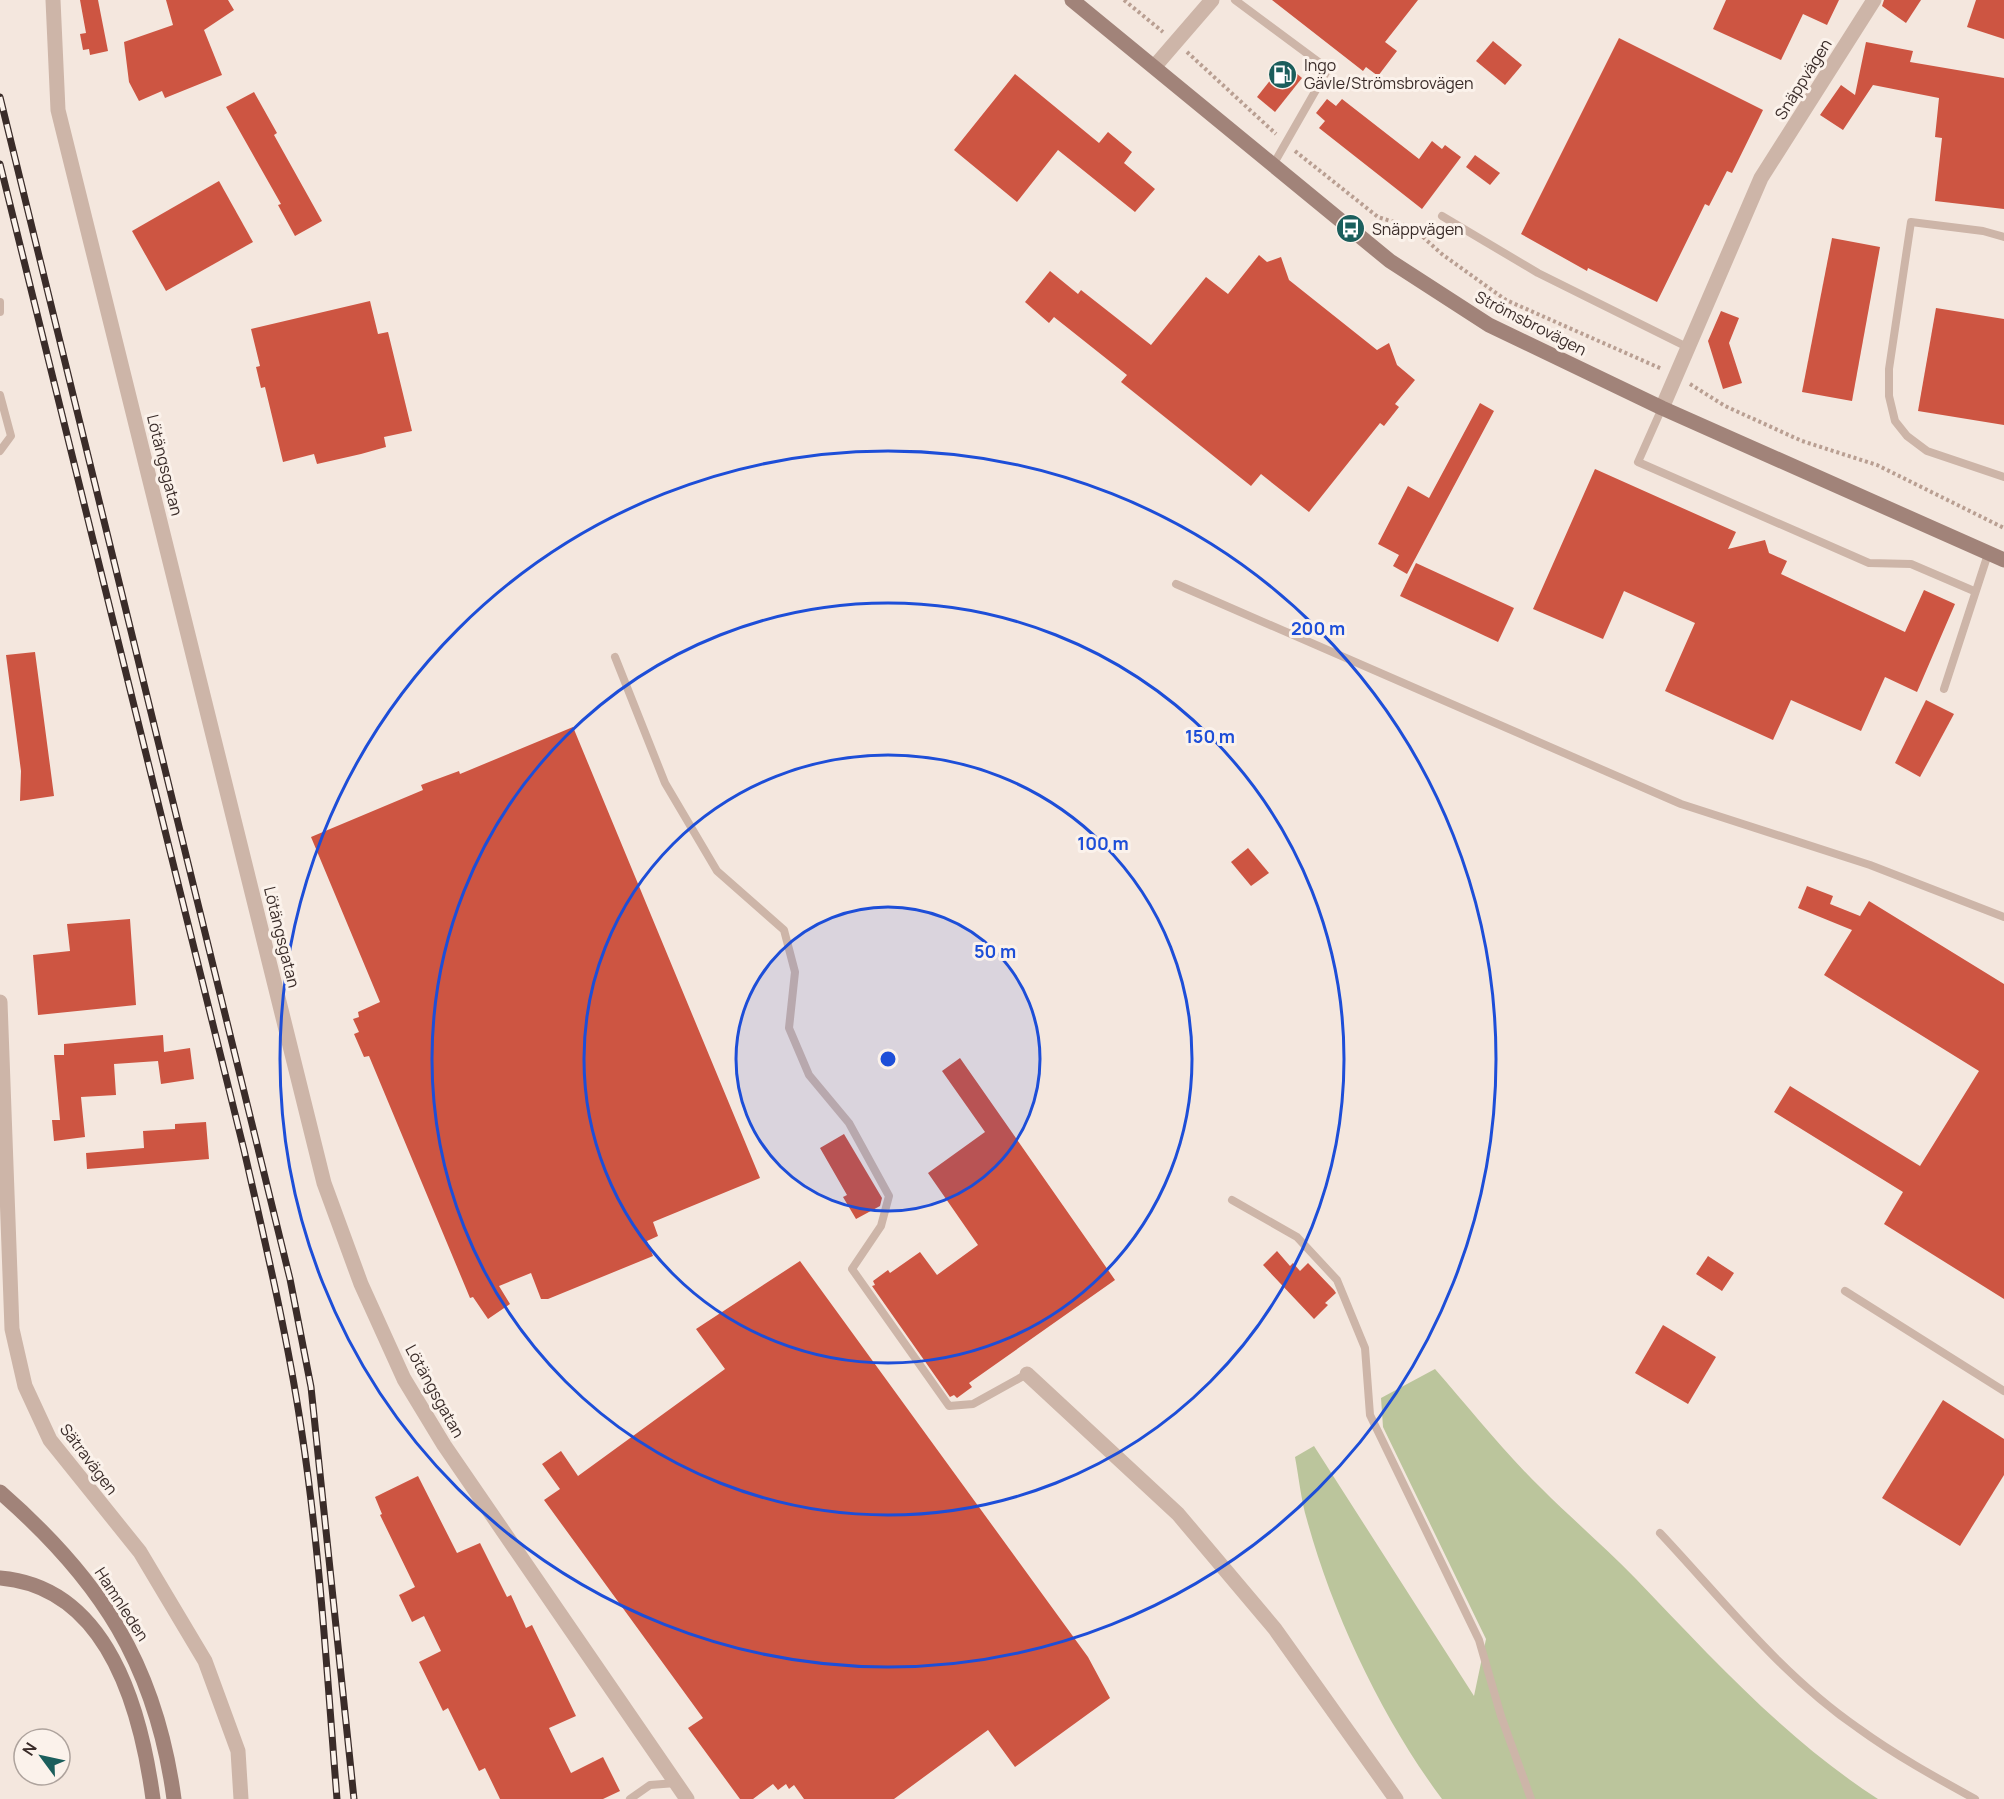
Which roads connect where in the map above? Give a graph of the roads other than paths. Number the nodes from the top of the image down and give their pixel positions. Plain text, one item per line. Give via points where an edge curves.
1 (53, 0) edge
2 (1072, 0) edge
3 (1212, 0) edge
4 (1235, 0) edge
5 (1874, 0) edge
6 (1155, 66) junction
7 (1273, 165) junction
8 (1442, 216) dead end
9 (2004, 237) edge
10 (0, 302) edge
11 (0, 312) edge
12 (1688, 347) junction
13 (0, 396) edge
14 (1662, 408) junction
15 (0, 451) edge
16 (2004, 477) edge
17 (1988, 554) junction
18 (2004, 560) edge
19 (1176, 584) dead end
20 (1974, 591) junction
21 (615, 657) dead end
22 (1944, 689) dead end
23 (2004, 917) edge
24 (0, 1002) edge
25 (1232, 1200) dead end
26 (1845, 1291) dead end
27 (1027, 1374) joint
28 (2004, 1391) edge
29 (0, 1492) edge
30 (1660, 1533) dead end
31 (0, 1578) edge
32 (676, 1783) junction
33 (153, 1799) edge
34 (174, 1799) edge
35 (241, 1799) edge
36 (630, 1799) edge
37 (687, 1799) edge
38 (1396, 1799) edge
39 (1531, 1799) edge
40 (1975, 1799) edge

1 - 32 street, Lötängsgatan via 58,110 324,1183 361,1284 404,1379 444,1445
2 - 6 main road, Strömsbrovägen
3 - 6 street
4 - 7 lane via 1328,69
5 - 12 street, Snäppvägen via 1761,178
6 - 7 main road, Strömsbrovägen
7 - 14 main road, Strömsbrovägen via 1390,261 1489,325
8 - 12 lane via 1538,273
9 - 16 lane via 1911,222 1889,369 1889,396 1895,421 1907,436 1927,451
10 - 11 lane
12 - 14 street, Snäppvägen
13 - 15 lane via 11,436
14 - 17 main road, Strömsbrovägen
14 - 20 lane via 1638,462 1869,563 1911,564
17 - 18 main road, Strömsbrovägen
17 - 20 lane
19 - 23 lane via 1681,804 1870,865
20 - 22 lane
21 - 27 lane via 665,783 717,871 784,930 795,972 789,1028 809,1076 849,1123 889,1196 881,1226 852,1269 949,1406 973,1404
24 - 35 street, Sätravägen via 12,1329 25,1386 50,1440 140,1552 205,1660 238,1751
25 - 39 lane via 1297,1237 1337,1280 1365,1348 1370,1415 1479,1640
26 - 28 lane
27 - 38 street via 1178,1514 1275,1629
29 - 34 main road, Hamnleden via 88,1580 117,1623 133,1653 159,1722
30 - 40 lane via 1748,1630 1806,1686 1856,1728
31 - 33 main road via 34,1585 57,1596 77,1611 104,1642 136,1716
32 - 36 lane via 650,1785
32 - 37 street, Lötängsgatan

